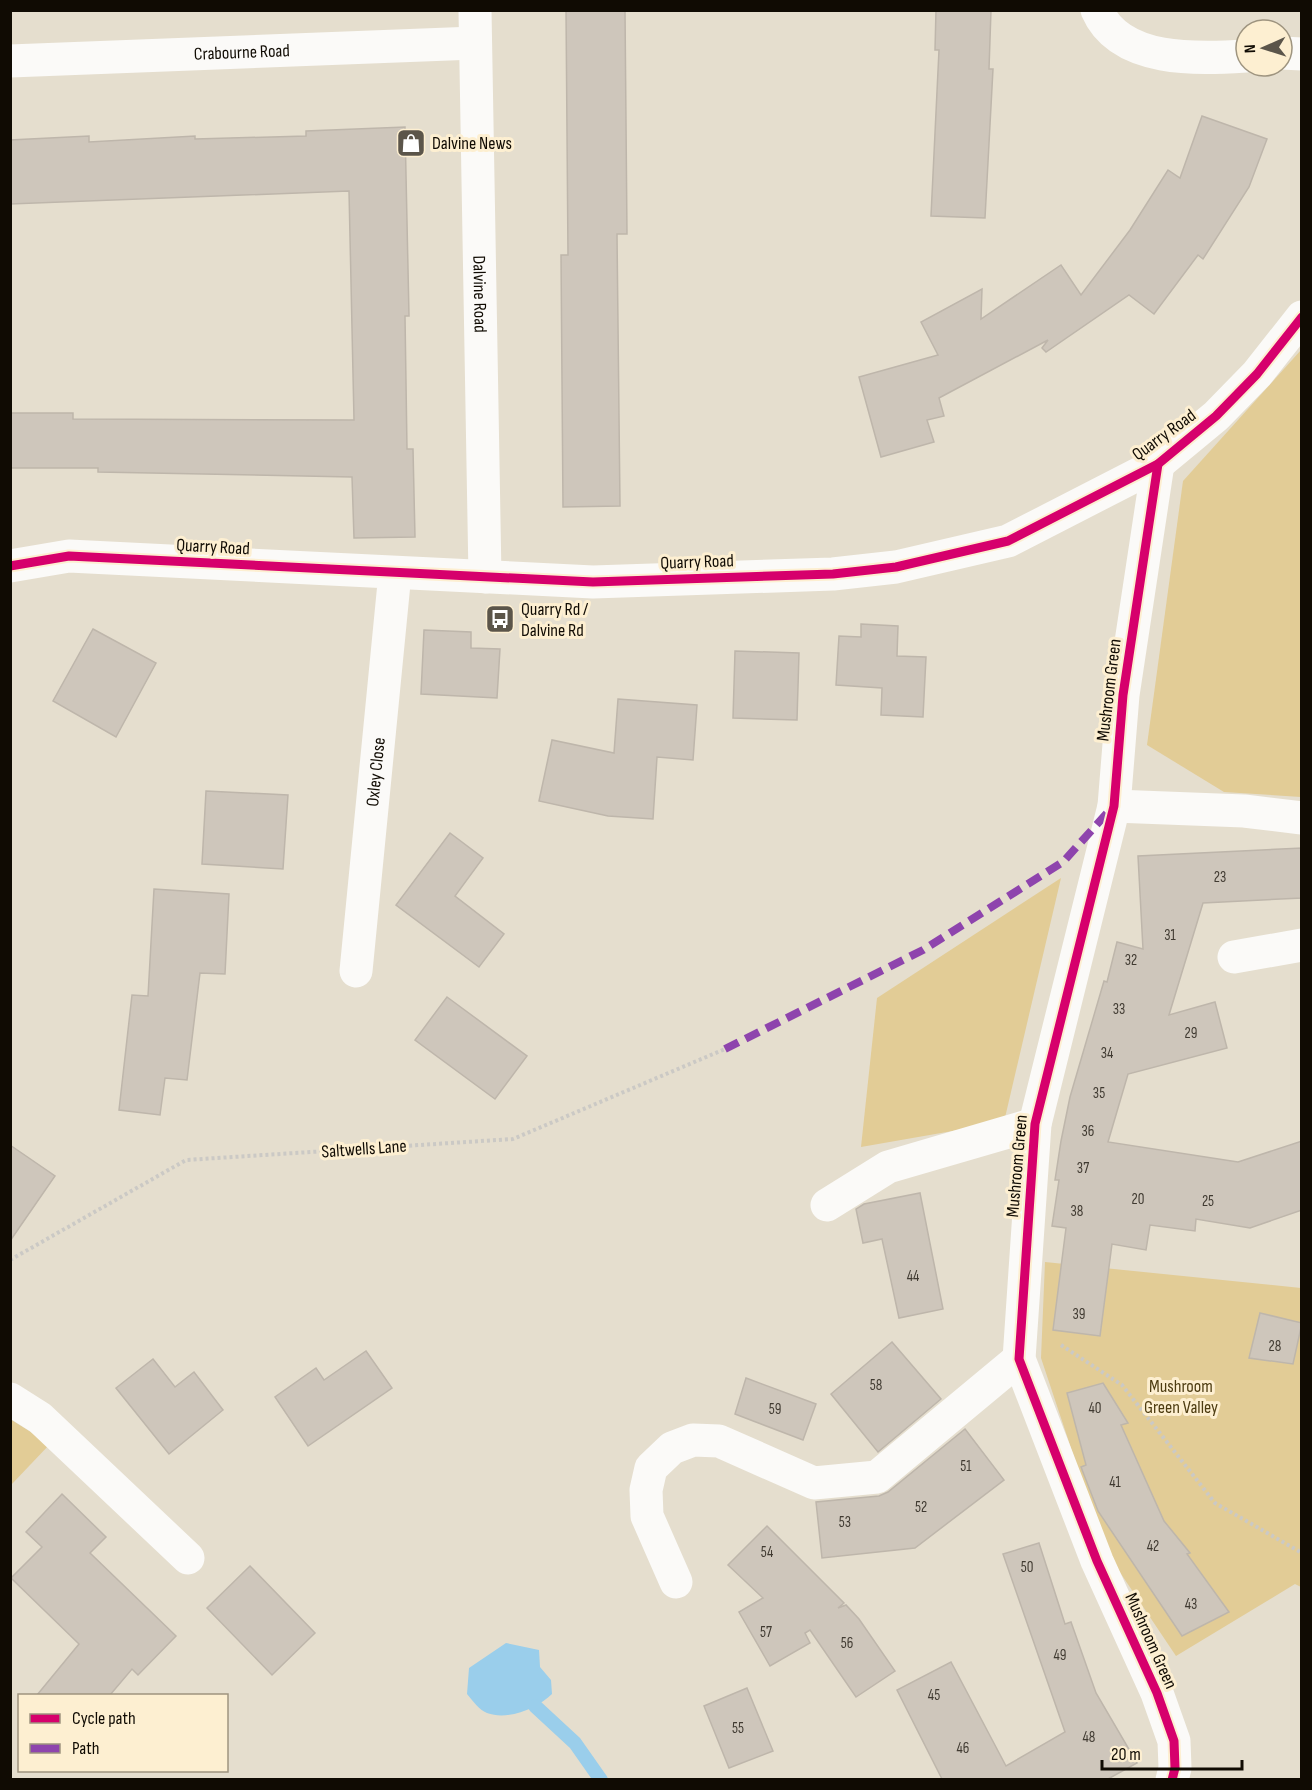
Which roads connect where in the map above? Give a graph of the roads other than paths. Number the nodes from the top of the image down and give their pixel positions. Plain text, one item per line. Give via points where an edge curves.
1 (475, 10) edge
2 (1097, 10) edge
3 (475, 43) junction
4 (1234, 56) edge
5 (10, 61) edge
6 (1302, 316) edge
7 (1158, 464) junction
8 (10, 566) edge
9 (395, 573) junction
10 (485, 577) junction
11 (1114, 806) junction
12 (1302, 818) edge
13 (1302, 945) edge
14 (1234, 957) dead end
15 (356, 971) dead end
16 (1035, 1124) junction
17 (827, 1205) dead end
18 (1019, 1359) junction
19 (10, 1399) edge
20 (188, 1558) dead end
21 (676, 1582) dead end
22 (1172, 1779) edge

1 - 3 street, Dalvine Road
2 - 4 street via 1102,24 1133,46 1173,56
3 - 5 street, Crabourne Road
3 - 10 street, Dalvine Road
6 - 7 street, Quarry Road via 1257,374 1216,416
7 - 10 street, Quarry Road via 1008,541 896,567 832,574 593,582
7 - 11 street, Mushroom Green via 1123,695
8 - 9 street, Quarry Road via 69,556
9 - 10 street, Quarry Road
9 - 15 street, Oxley Close
11 - 12 street via 1244,811
11 - 16 street, Mushroom Green
13 - 14 street
16 - 17 street via 888,1167
16 - 18 street, Mushroom Green
18 - 21 street via 877,1477 814,1483 719,1441 693,1440 672,1448 651,1468 646,1490 647,1516
18 - 22 street, Mushroom Green via 1097,1561 1157,1693 1174,1741
19 - 20 street via 40,1418

